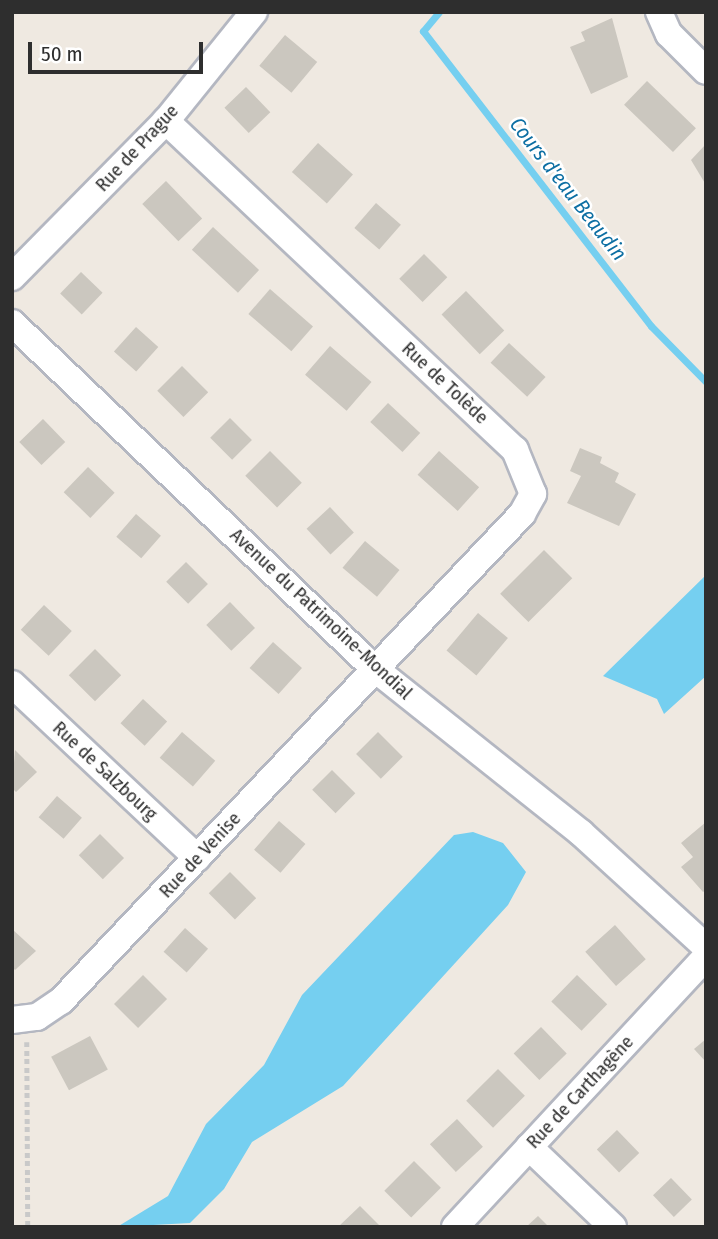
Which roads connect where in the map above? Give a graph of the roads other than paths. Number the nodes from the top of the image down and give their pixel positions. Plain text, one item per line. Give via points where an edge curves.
1 (254, 12) edge
2 (659, 12) edge
3 (706, 71) edge
4 (166, 121) junction
5 (12, 277) edge
6 (12, 323) edge
7 (375, 669) junction
8 (12, 684) edge
9 (197, 858) junction
10 (706, 947) edge
11 (706, 957) edge
12 (17, 1021) edge
13 (529, 1147) junction
14 (455, 1227) edge
15 (613, 1227) edge

1 - 4 street, Rue de Prague
2 - 3 street via 669,34
4 - 5 street, Rue de Prague
4 - 7 street, Rue de Tolède via 526,464 533,494 522,514
6 - 7 street, Avenue du Patrimoine-Mondial
7 - 9 street, Rue de Venise
7 - 10 street, Avenue du Patrimoine-Mondial via 581,833
8 - 9 street, Rue de Salzbourg
9 - 12 street, Rue de Venise via 61,1001
11 - 13 street, Rue de Carthagène
13 - 14 street, Rue de Carthagène
13 - 15 street

